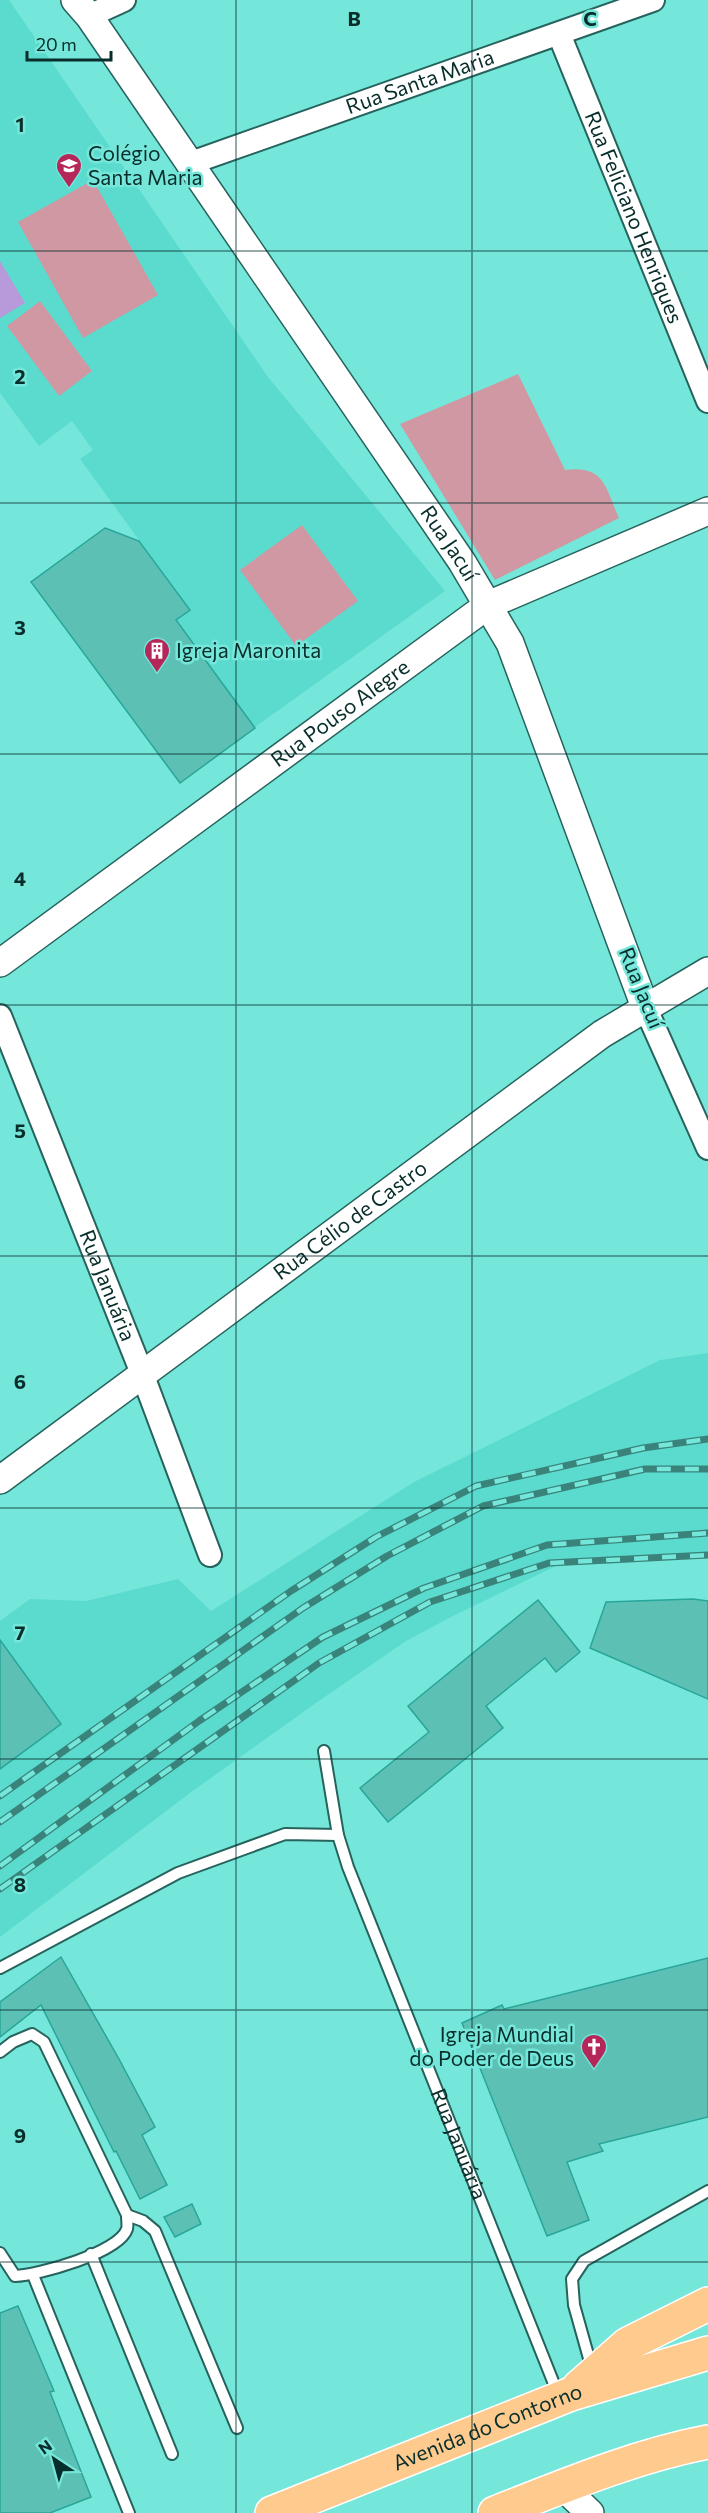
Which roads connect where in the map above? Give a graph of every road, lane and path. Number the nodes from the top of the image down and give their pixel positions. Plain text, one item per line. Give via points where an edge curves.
1 (124, 0) edge
2 (653, 0) edge
3 (82, 8) edge
4 (559, 34) junction
5 (188, 164) junction
6 (708, 401) edge
7 (708, 512) edge
8 (488, 605) junction
9 (0, 963) edge
10 (708, 971) edge
11 (645, 1007) junction
12 (0, 1016) edge
13 (708, 1148) edge
14 (142, 1376) junction
15 (0, 1480) edge
16 (210, 1556) dead end
17 (324, 1751) dead end
18 (338, 1835) junction
19 (0, 1968) edge
20 (0, 2052) edge
21 (708, 2191) edge
22 (127, 2215) junction
23 (0, 2253) edge
24 (91, 2254) junction
25 (33, 2275) junction
26 (708, 2304) edge
27 (708, 2353) edge
28 (575, 2390) junction
29 (237, 2428) dead end
30 (708, 2442) edge
31 (172, 2454) dead end
32 (562, 2486) junction
33 (129, 2513) edge
34 (272, 2513) edge
35 (495, 2513) edge
36 (590, 2513) edge

1 - 3 street
2 - 4 street, Rua Santa Maria
3 - 5 street, Rua Jacuí
4 - 5 street, Rua Santa Maria
4 - 6 street, Rua Feliciano Henriques
5 - 8 street, Rua Jacuí
7 - 8 street, Rua Pouso Alegre
8 - 9 street, Rua Pouso Alegre
8 - 11 street, Rua Jacuí via 510,643
10 - 11 street, Rua Célio de Castro
11 - 13 street, Rua Jacuí
11 - 14 street, Rua Célio de Castro via 593,1040
12 - 14 street, Rua Januária
14 - 15 street, Rua Célio de Castro
14 - 16 street, Rua Januária
17 - 18 lane, Rua Januária
18 - 19 lane via 285,1834 178,1873
18 - 28 lane, Rua Januária via 367,1916
20 - 22 lane via 32,2034 44,2042
21 - 28 lane via 584,2261 572,2278
22 - 24 lane via 127,2230 116,2243
22 - 29 lane via 156,2231
23 - 25 lane via 15,2276
24 - 25 lane
24 - 31 lane
25 - 33 lane
26 - 28 main road via 628,2344
27 - 28 main road, Avenida do Contorno
28 - 34 main road, Avenida do Contorno
30 - 32 main road via 677,2448
32 - 35 main road
32 - 36 street

